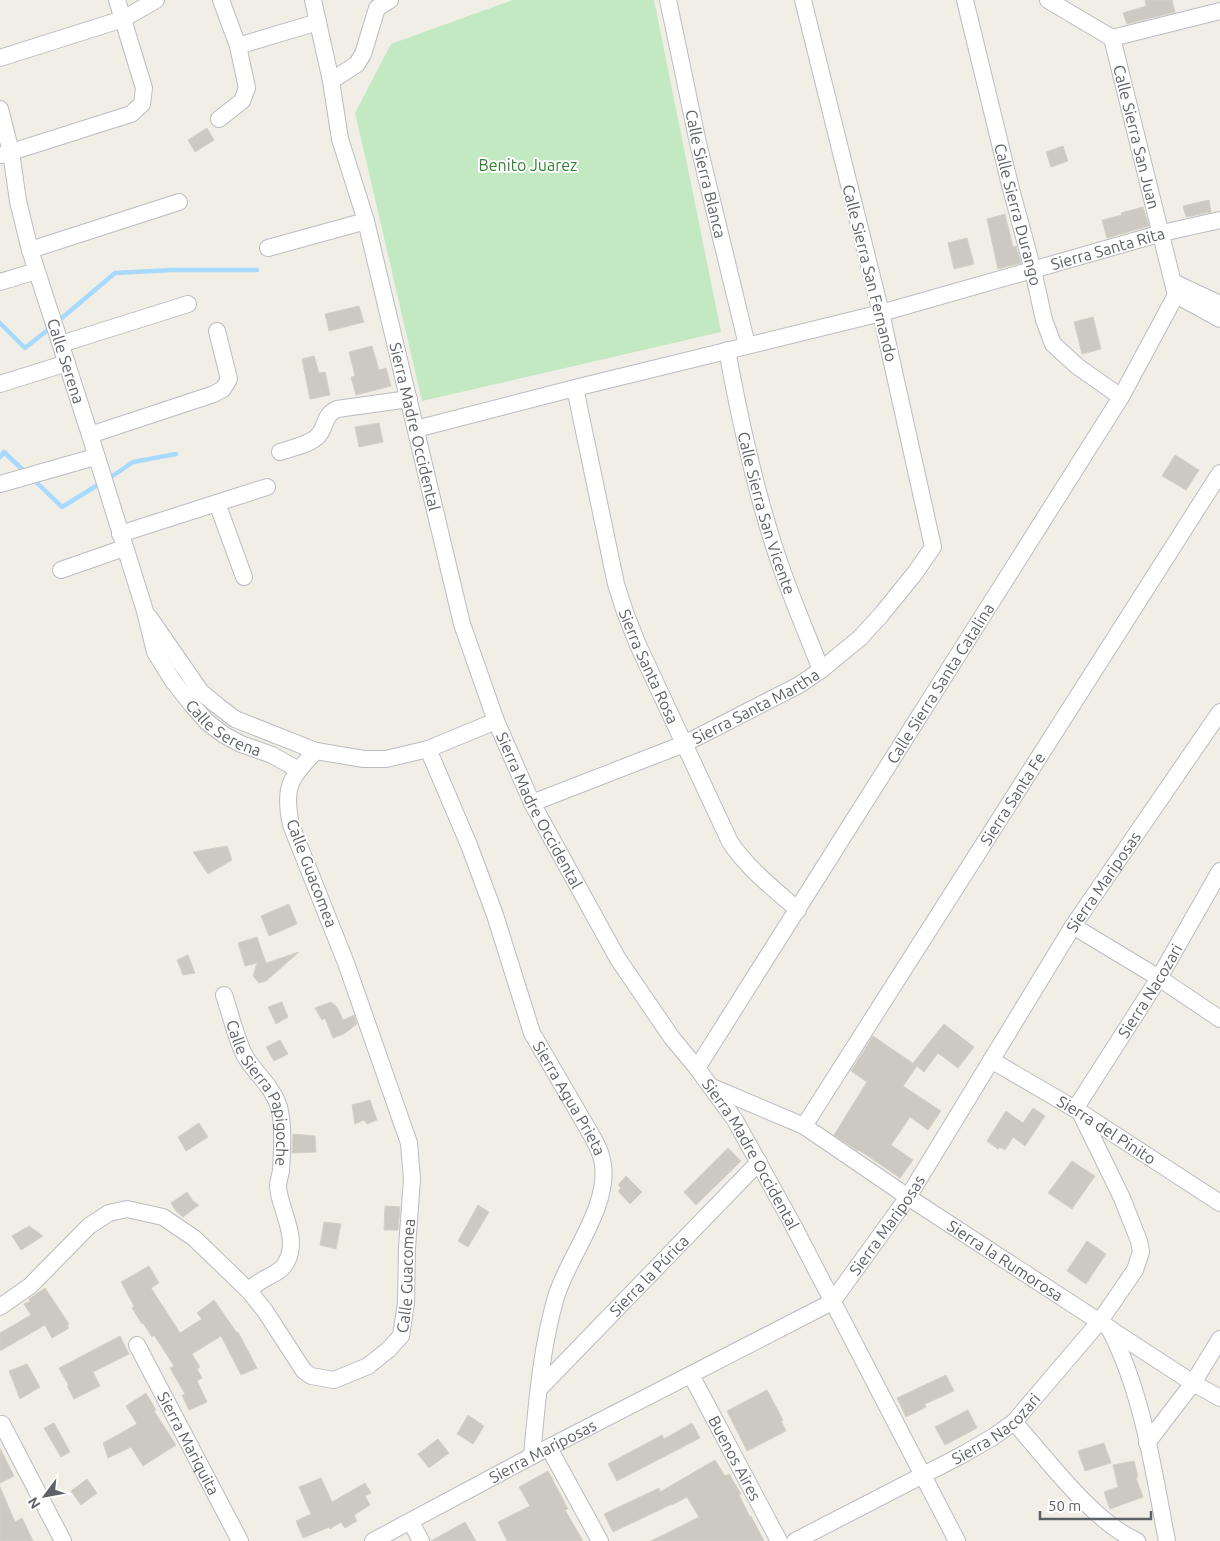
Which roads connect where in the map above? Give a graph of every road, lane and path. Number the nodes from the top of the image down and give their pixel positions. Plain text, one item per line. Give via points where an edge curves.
1 (117, 0) edge
2 (156, 0) edge
3 (221, 0) edge
4 (313, 0) edge
5 (390, 0) edge
6 (668, 0) edge
7 (803, 0) edge
8 (965, 0) edge
9 (1048, 0) edge
10 (1220, 11) edge
11 (123, 19) junction
12 (318, 22) junction
13 (1112, 38) junction
14 (238, 46) junction
15 (0, 58) edge
16 (331, 81) junction
17 (0, 109) edge
18 (220, 119) dead end
19 (6, 154) edge
20 (179, 202) dead end
21 (1220, 220) edge
22 (366, 221) junction
23 (1162, 233) junction
24 (268, 248) dead end
25 (30, 250) junction
26 (1033, 270) junction
27 (36, 271) junction
28 (0, 282) edge
29 (1175, 289) junction
30 (188, 304) dead end
31 (1220, 304) edge
32 (881, 313) junction
33 (1220, 319) edge
34 (217, 331) dead end
35 (61, 344) junction
36 (747, 345) junction
37 (727, 350) junction
38 (67, 363) junction
39 (0, 384) edge
40 (575, 388) junction
41 (1121, 397) junction
42 (409, 399) junction
43 (416, 430) junction
44 (90, 435) junction
45 (280, 452) dead end
46 (96, 457) junction
47 (1220, 473) edge
48 (0, 484) edge
49 (267, 487) dead end
50 (217, 503) junction
51 (122, 541) junction
52 (933, 547) joint
53 (61, 570) dead end
54 (244, 577) dead end
55 (144, 611) junction
56 (821, 670) junction
57 (1220, 712) edge
58 (496, 721) junction
59 (684, 744) junction
60 (428, 749) junction
61 (316, 751) junction
62 (298, 770) junction
63 (532, 803) junction
64 (1220, 871) edge
65 (798, 910) junction
66 (1073, 926) junction
67 (1158, 978) junction
68 (224, 995) dead end
69 (1220, 1019) edge
70 (991, 1060) junction
71 (697, 1068) junction
72 (710, 1086) junction
73 (1078, 1110) junction
74 (804, 1126) junction
75 (759, 1162) junction
76 (908, 1197) junction
77 (1220, 1203) edge
78 (249, 1291) junction
79 (832, 1302) junction
80 (0, 1307) edge
81 (1104, 1325) junction
82 (1220, 1339) edge
83 (137, 1345) dead end
84 (691, 1374) junction
85 (1193, 1384) junction
86 (539, 1389) junction
87 (1220, 1398) edge
88 (1014, 1422) junction
89 (2, 1424) dead end
90 (1147, 1443) junction
91 (549, 1448) junction
92 (532, 1456) junction
93 (923, 1475) junction
94 (411, 1522) junction
95 (63, 1541) edge
96 (240, 1541) edge
97 (373, 1541) edge
98 (421, 1541) edge
99 (600, 1541) edge
100 (779, 1541) edge
101 (795, 1541) edge
102 (957, 1541) edge
103 (1137, 1541) edge
104 (1167, 1541) edge

1 - 11 street
2 - 11 street
3 - 14 street
4 - 12 street, Sierra Madre Occidental
5 - 16 street via 377,8 357,64
6 - 36 street, Calle Sierra Blanca
7 - 32 street, Calle Sierra San Fernando
8 - 26 street, Calle Sierra Durango
9 - 13 street
10 - 13 street
11 - 15 street
11 - 19 street via 144,88 142,104 131,114
12 - 14 street
12 - 16 street, Sierra Madre Occidental
13 - 23 street, Calle Sierra San Juan
14 - 18 street via 247,88 242,101
16 - 22 street, Sierra Madre Occidental via 340,139
17 - 19 street, Calle Serena
19 - 25 street, Calle Serena
20 - 25 street
21 - 23 street, Sierra Santa Rita
22 - 24 street
22 - 42 street, Sierra Madre Occidental
23 - 26 street, Sierra Santa Rita
23 - 29 street, Calle Sierra San Juan
25 - 27 street, Calle Serena
26 - 32 street, Sierra Santa Rita
26 - 41 street, Calle Sierra Durango via 1053,344 1077,366
27 - 28 street
27 - 35 street, Calle Serena
29 - 31 street
29 - 33 street
29 - 41 street, Calle Sierra Santa Catalina
30 - 35 street
32 - 36 street, Sierra Santa Rita
32 - 52 street, Calle Sierra San Fernando
34 - 44 street via 229,379 223,389
35 - 38 street, Calle Serena
36 - 37 street, Sierra Santa Rita
37 - 40 street, Sierra Santa Rita
37 - 56 street, Calle Sierra San Vicente via 764,516
38 - 39 street
38 - 44 street, Calle Serena
40 - 43 street, Sierra Santa Rita
40 - 59 street, Sierra Santa Rosa via 616,584 635,636
41 - 65 street, Calle Sierra Santa Catalina
42 - 43 street, Sierra Madre Occidental
42 - 45 street via 336,409 328,415 320,433 312,441
43 - 58 street, Sierra Madre Occidental via 462,624
44 - 46 street, Calle Serena
46 - 48 street
46 - 51 street, Calle Serena
47 - 74 street, Sierra Santa Fe
49 - 50 street
50 - 51 street
50 - 54 street
51 - 53 street
51 - 55 street, Calle Serena
52 - 56 street, Sierra Santa Martha via 881,615 860,638
55 - 61 street, Calle Serena via 197,686 218,706 235,719
55 - 62 street, Calle Serena via 155,652 173,681 208,722 241,744 272,755
56 - 59 street, Sierra Santa Martha via 800,685
57 - 66 street, Sierra Mariposas
58 - 60 street, Calle Serena
58 - 63 street, Sierra Madre Occidental
59 - 63 street, Sierra Santa Martha
59 - 65 street, Sierra Santa Rosa via 739,856
60 - 61 street, Calle Serena via 386,759
60 - 86 street, Sierra Agua Prieta via 495,915 532,1033 592,1136 603,1166 594,1214 556,1295
61 - 62 street, Calle Guacomea
62 - 78 street, Calle Guacomea via 288,791 291,825 346,963 409,1142 412,1179 406,1303 401,1336 368,1366 334,1380 311,1376 304,1371
63 - 71 street, Sierra Madre Occidental via 618,959 651,1009
64 - 67 street, Sierra Nacozari
65 - 71 street, Calle Sierra Santa Catalina
66 - 67 street
66 - 70 street, Sierra Mariposas
67 - 69 street
67 - 73 street, Sierra Nacozari
68 - 78 street, Calle Sierra Papigoche via 244,1055 270,1089 279,1107 278,1186 290,1235 288,1259 283,1267 260,1280
70 - 73 street, Sierra del Pinito
70 - 76 street, Sierra Mariposas
71 - 72 street, Sierra Madre Occidental
72 - 74 street, Sierra la Rumorosa
72 - 75 street, Sierra Madre Occidental via 735,1120
73 - 77 street, Sierra del Pinito
73 - 81 street, Sierra Nacozari via 1131,1219 1141,1252 1135,1270
74 - 76 street, Sierra la Rumorosa
75 - 79 street, Sierra Madre Occidental
75 - 86 street, Sierra la Púrica
76 - 79 street, Sierra Mariposas
76 - 81 street, Sierra la Rumorosa
78 - 80 street, Calle Guacomea via 194,1238 163,1217 127,1209 109,1213 89,1226 30,1286
79 - 84 street, Sierra Mariposas
79 - 93 street, Sierra Madre Occidental
81 - 85 street, Sierra la Rumorosa
81 - 88 street, Sierra Nacozari
81 - 90 street via 1117,1344 1129,1376
82 - 85 street
83 - 96 street, Sierra Mariquita
84 - 91 street, Sierra Mariposas
84 - 100 street, Buenos Aires
85 - 87 street, Sierra la Rumorosa
85 - 90 street
86 - 92 street, Sierra Agua Prieta
88 - 93 street, Sierra Nacozari via 994,1437
88 - 103 street via 1091,1507 1123,1535
89 - 95 street
90 - 104 street
91 - 92 street, Sierra Mariposas
91 - 99 street
92 - 94 street, Sierra Mariposas
93 - 101 street, Sierra Nacozari
93 - 102 street, Sierra Madre Occidental
94 - 97 street, Sierra Mariposas
94 - 98 street

